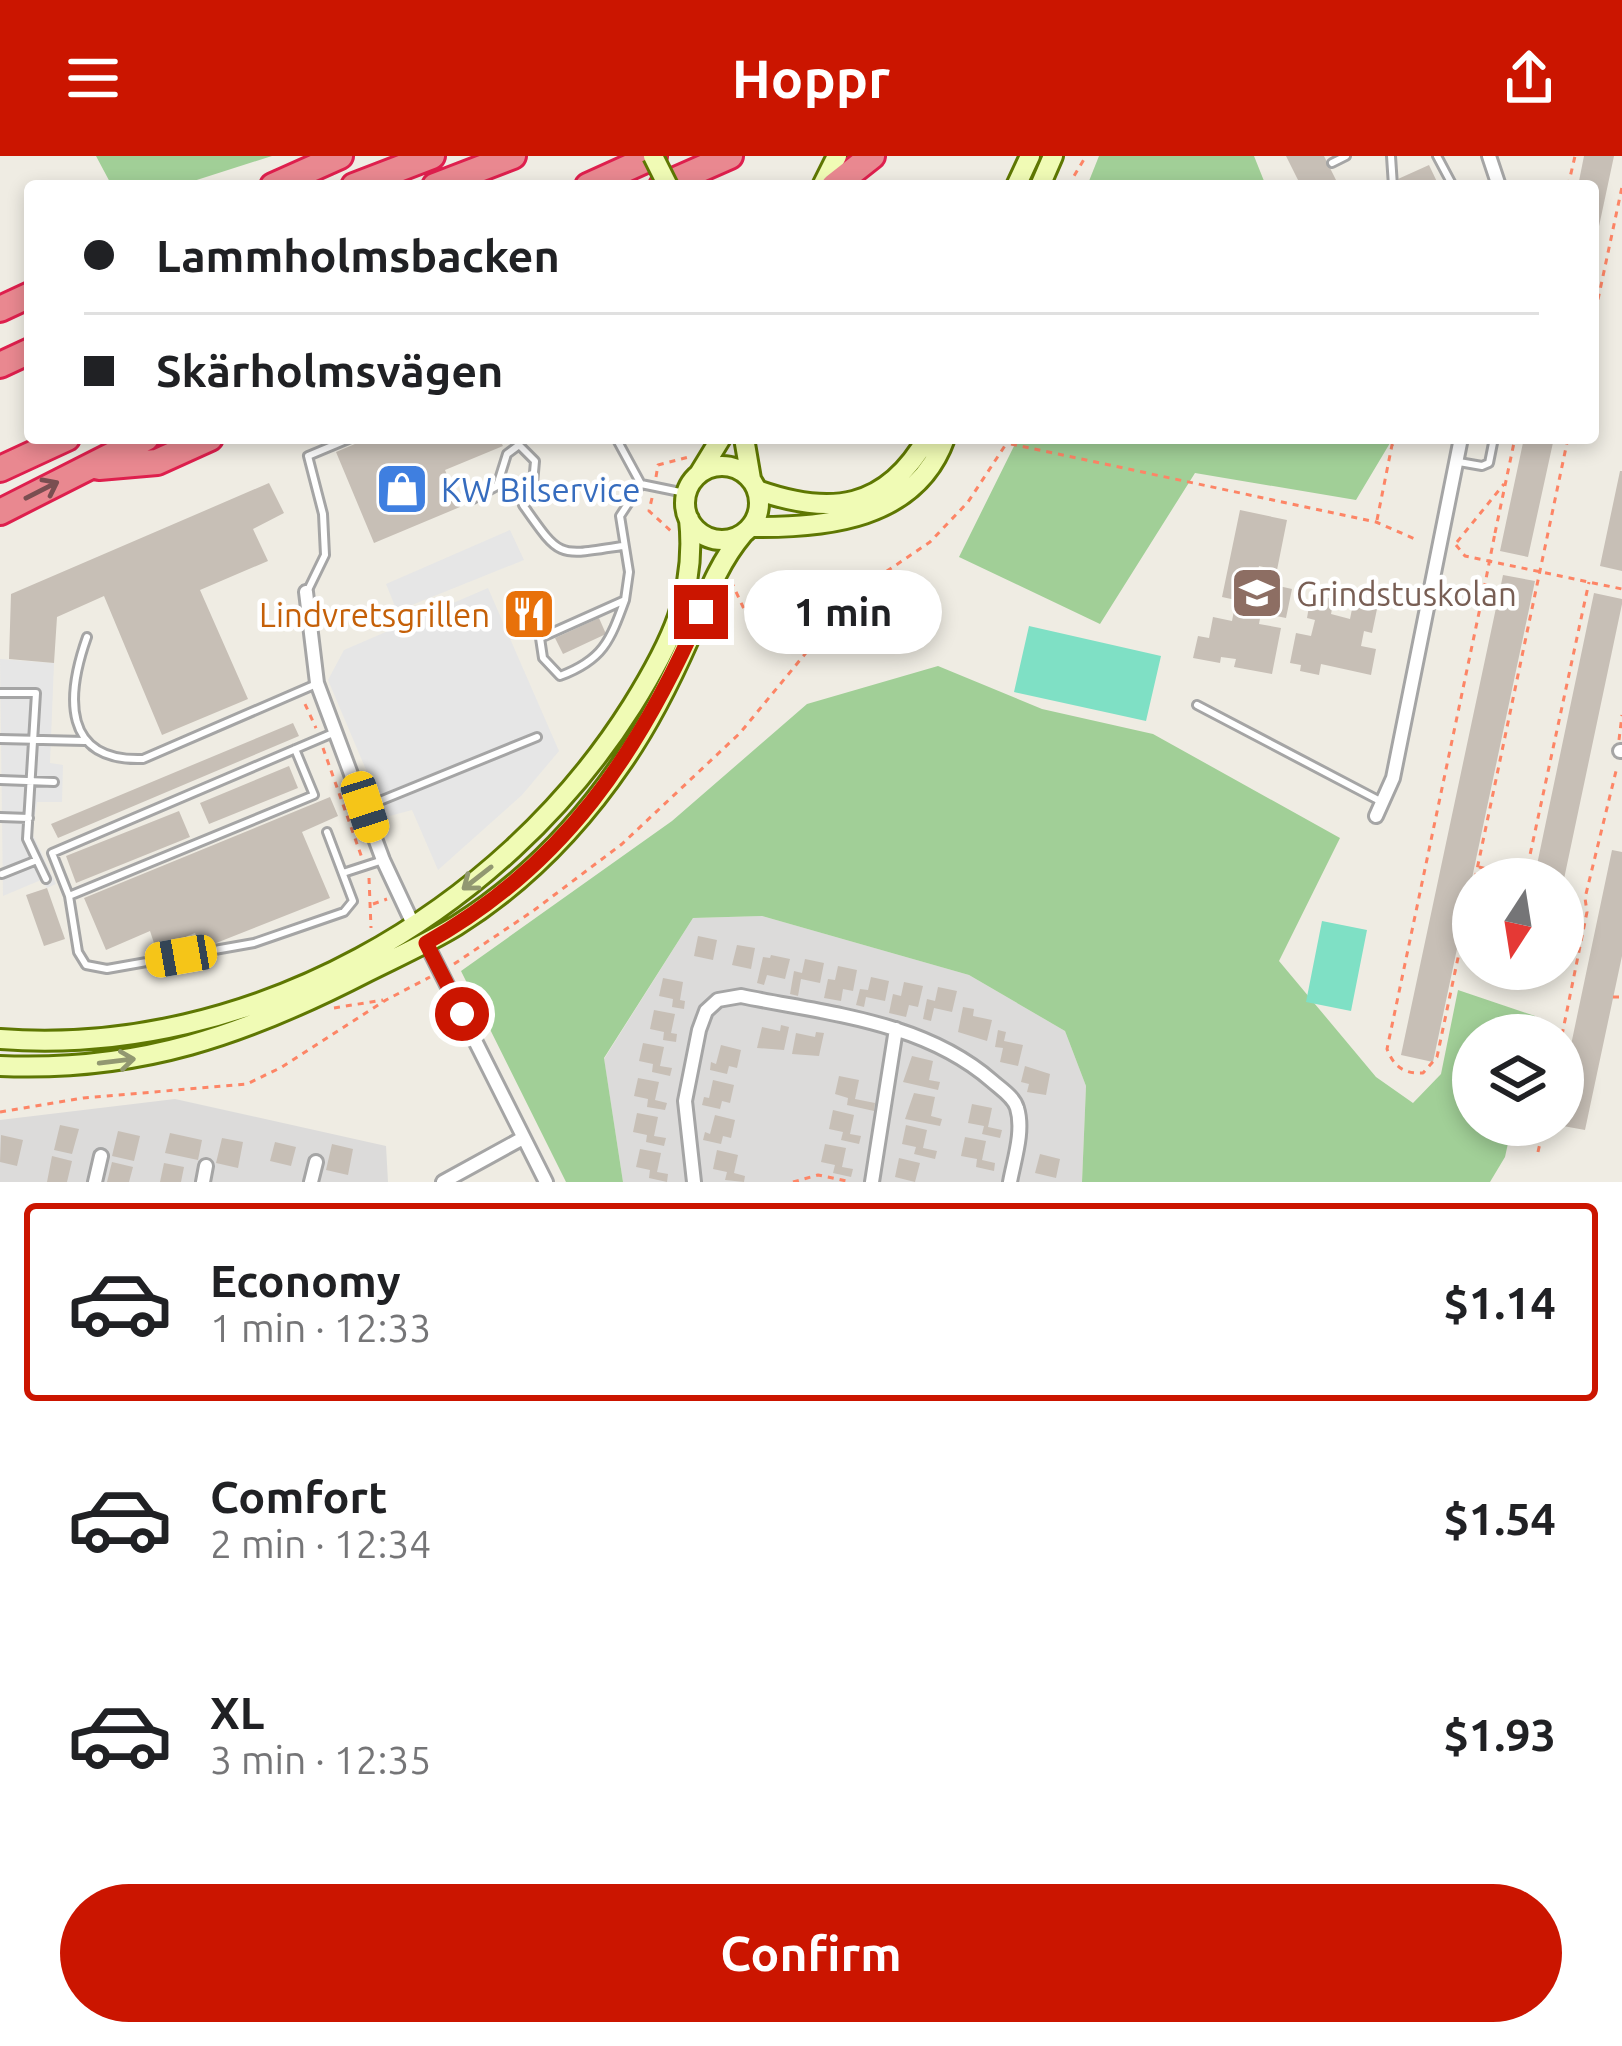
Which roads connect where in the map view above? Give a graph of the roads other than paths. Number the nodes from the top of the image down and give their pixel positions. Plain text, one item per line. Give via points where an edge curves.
1 (340, 156) edge
2 (432, 156) edge
3 (514, 156) edge
4 (654, 156) edge
5 (730, 156) edge
6 (872, 156) edge
7 (1346, 156) edge
8 (1332, 164) dead end
9 (286, 180) edge
10 (370, 180) edge
11 (451, 180) edge
12 (601, 180) edge
13 (678, 180) edge
14 (842, 180) edge
15 (55, 444) edge
16 (134, 444) edge
17 (197, 444) edge
18 (336, 444) edge
19 (618, 444) edge
20 (717, 444) edge
21 (745, 444) edge
22 (922, 444) edge
23 (941, 444) edge
24 (1459, 444) edge
25 (1493, 444) edge
26 (1455, 462) junction
27 (0, 469) edge
28 (84, 469) junction
29 (699, 474) junction
30 (641, 484) junction
31 (754, 484) junction
32 (685, 493) junction
33 (471, 500) dead end
34 (0, 512) edge
35 (689, 519) junction
36 (747, 531) junction
37 (622, 546) junction
38 (306, 592) joint
39 (625, 600) junction
40 (87, 638) dead end
41 (317, 683) junction
42 (0, 693) edge
43 (1197, 705) dead end
44 (336, 732) junction
45 (537, 736) dead end
46 (0, 739) edge
47 (34, 740) junction
48 (85, 741) junction
49 (295, 749) junction
50 (0, 781) edge
51 (31, 781) junction
52 (54, 782) dead end
53 (365, 807) junction
54 (1380, 810) joint
55 (0, 817) edge
56 (29, 818) junction
57 (327, 832) dead end
58 (37, 860) junction
59 (382, 860) junction
60 (344, 873) junction
61 (2, 874) edge
62 (46, 879) dead end
63 (69, 896) junction
64 (413, 925) junction
65 (426, 943) junction
66 (896, 1029) junction
67 (0, 1039) edge
68 (0, 1066) edge
69 (523, 1138) junction
70 (101, 1156) dead end
71 (316, 1162) dead end
72 (206, 1166) dead end
73 (95, 1182) edge
74 (203, 1182) edge
75 (311, 1182) edge
76 (443, 1182) edge
77 (546, 1182) edge
78 (694, 1182) edge
79 (872, 1182) edge
80 (1010, 1182) edge

1 - 9 highway
2 - 10 highway
3 - 11 highway
4 - 12 highway
5 - 13 highway
6 - 14 highway
7 - 8 lane
15 - 27 highway
16 - 28 highway
17 - 28 highway via 157,462
18 - 38 lane via 308,455 325,555
19 - 30 lane
20 - 29 main road
21 - 31 main road
22 - 31 main road via 893,482 840,505 806,505
23 - 36 main road via 894,502 825,526
24 - 26 street
25 - 26 lane via 1489,463
26 - 54 street
34 -> 28 highway
29 - 31 main road via 727,466
29 - 32 main road
30 - 32 lane
30 - 37 lane via 620,516
31 - 36 main road via 760,503
32 - 35 main road
33 - 37 lane via 496,486 507,454 519,445 535,461 523,505 551,545 568,554
35 - 36 main road via 712,539
35 -> 64 main road via 687,589 618,728 538,826
36 - 65 main road via 715,574 654,713 598,796 522,876
37 - 39 lane
38 - 41 street
39 - 39 lane via 609,642 586,666 560,676 543,658 540,638
40 - 48 lane via 73,713
41 - 44 street
41 - 48 lane via 143,759 118,760
42 - 47 lane via 36,694
43 - 54 lane
44 - 49 lane
44 - 53 street
45 - 53 lane
46 - 47 lane
47 - 48 lane
47 - 51 lane
49 - 63 lane via 52,853
49 - 63 lane via 314,795
50 - 51 lane
51 - 52 lane
51 - 56 lane
53 - 59 street
55 - 56 lane
56 - 58 lane
57 - 60 lane
58 - 61 lane
58 - 62 lane
59 - 60 lane
59 - 64 street
60 - 63 lane via 353,901 318,923 107,969 86,964 78,952
64 - 65 main road
64 - 67 main road via 317,980 229,1010 119,1034
68 -> 65 main road via 146,1057 248,1029
65 - 69 street
66 - 78 street via 741,996 718,1000 699,1030 685,1101
66 - 79 street
66 - 80 street via 967,1059 1011,1097 1018,1137
69 - 76 street
69 - 77 street
70 - 73 street
71 - 75 street
72 - 74 street

